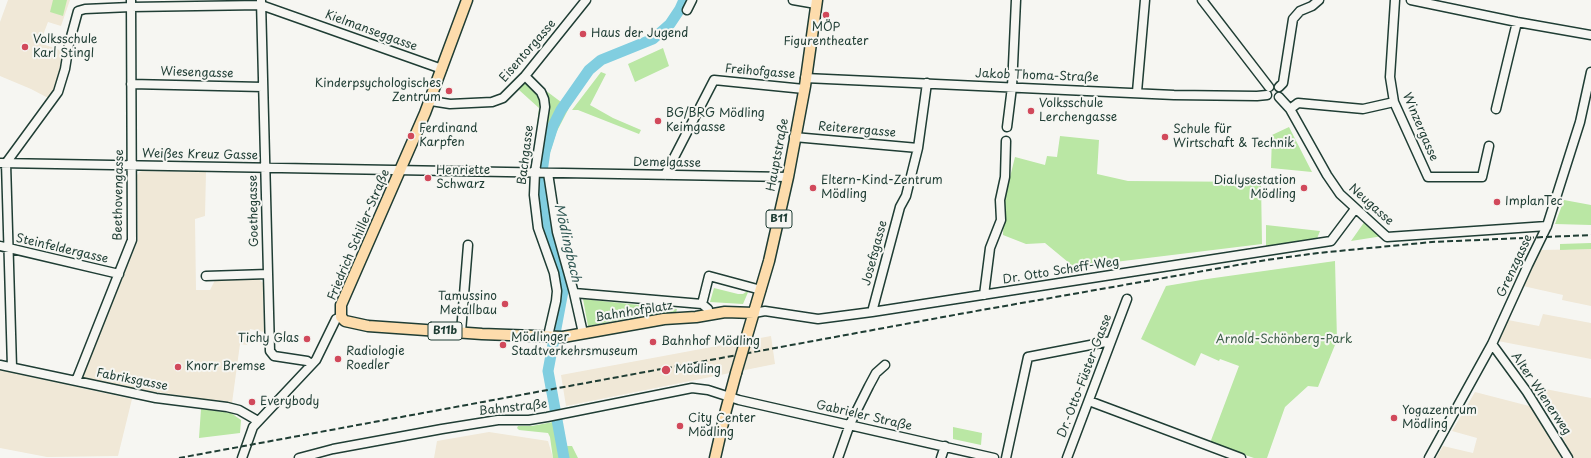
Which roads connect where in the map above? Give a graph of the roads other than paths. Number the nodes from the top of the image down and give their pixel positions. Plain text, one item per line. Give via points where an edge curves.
1 (467, 0) edge
2 (586, 0) edge
3 (692, 0) edge
4 (793, 0) edge
5 (1016, 0) edge
6 (1146, 0) edge
7 (1202, 0) edge
8 (1318, 0) edge
9 (1395, 0) edge
10 (1411, 0) edge
11 (1423, 1) edge
12 (261, 2) edge
13 (816, 2) edge
14 (131, 3) edge
15 (687, 10) dead end
16 (1517, 22) junction
17 (1591, 35) edge
18 (442, 69) junction
19 (1591, 72) edge
20 (525, 76) junction
21 (806, 78) junction
22 (927, 83) junction
23 (131, 84) junction
24 (263, 87) junction
25 (1279, 87) junction
26 (1012, 88) junction
27 (804, 89) junction
28 (1268, 91) junction
29 (1136, 92) junction
30 (1279, 97) junction
31 (430, 101) junction
32 (1394, 102) junction
33 (1290, 109) junction
34 (1496, 110) dead end
35 (1007, 127) dead end
36 (794, 137) junction
37 (1006, 141) dead end
38 (1489, 146) dead end
39 (918, 148) junction
40 (3, 163) edge
41 (132, 165) junction
42 (265, 168) junction
43 (400, 171) junction
44 (543, 173) junction
45 (665, 175) junction
46 (788, 176) junction
47 (1355, 209) junction
48 (1548, 226) junction
49 (468, 245) dead end
50 (0, 246) edge
51 (9, 249) junction
52 (119, 274) junction
53 (268, 274) junction
54 (206, 276) dead end
55 (762, 290) junction
56 (574, 293) junction
57 (984, 295) junction
58 (1126, 300) dead end
59 (702, 304) junction
60 (872, 312) junction
61 (754, 313) junction
62 (708, 314) junction
63 (341, 317) junction
64 (461, 332) junction
65 (583, 333) junction
66 (556, 337) junction
67 (1112, 341) junction
68 (1492, 344) junction
69 (311, 364) junction
70 (0, 365) edge
71 (885, 365) dead end
72 (12, 367) junction
73 (76, 381) junction
74 (730, 397) junction
75 (1089, 401) junction
76 (258, 421) junction
77 (850, 424) junction
78 (945, 446) junction
79 (333, 449) junction
80 (242, 458) edge
81 (299, 458) edge
82 (333, 458) edge
83 (715, 458) edge
84 (838, 458) edge
85 (941, 458) edge
86 (994, 458) edge
87 (1006, 458) edge
88 (1067, 458) edge
89 (1241, 458) edge
90 (1429, 458) edge
91 (1568, 458) edge

1 - 18 main road, Friedrich Schiller-Straße
2 - 20 street, Eisentorgasse
3 - 15 street
4 - 13 street
5 - 26 street
6 - 29 street
7 - 28 street
8 - 25 street via 1300,11 1293,19 1283,83
9 - 32 street, Winzergasse via 1390,77
10 - 11 street
11 - 16 street
12 - 14 street, Kielmanseggasse
12 - 18 street, Kielmanseggasse
12 - 24 street, Goethegasse
13 - 21 main road, Hauptstraße / B11
14 - 23 street, Beethovengasse
14 - 40 street, Kielmanseggasse via 78,11 58,92
16 - 17 street
16 - 34 street
18 - 31 main road, Friedrich Schiller-Straße
19 - 48 street, Grenzgasse via 1580,122
20 - 31 street, Eisentorgasse via 503,98 492,102 450,104
20 - 44 street, Bachgasse via 541,92 544,99
21 - 22 street, Jakob Thoma-Straße
21 - 27 main road, Hauptstraße / B11
22 - 26 street, Jakob Thoma-Straße
22 - 39 street, Josefsgasse
23 - 24 street, Wiesengasse
23 - 41 street, Beethovengasse
24 - 42 street, Goethegasse
25 - 28 street via 1275,85
25 - 30 street
26 - 29 street, Jakob Thoma-Straße
26 - 35 street
27 - 36 main road, Hauptstraße / B11
27 - 45 street, Freihofgasse via 714,80
28 - 29 street, Jakob Thoma-Straße via 1256,96
28 - 30 street via 1270,98
30 - 33 street, Neugasse
31 - 43 main road, Friedrich Schiller-Straße
32 - 33 street via 1363,109 1298,103
32 - 38 street, Winzergasse via 1428,177 1482,177
33 - 47 street, Neugasse via 1327,175 1340,194
36 - 39 street, Reiterergasse
36 - 46 main road, Hauptstraße / B11
37 - 57 street via 1005,177 1000,200 1001,220 990,248
39 - 60 street, Josefsgasse
40 - 41 street, Weißes Kreuz Gasse
40 - 51 street
41 - 42 street, Weißes Kreuz Gasse
41 - 52 street, Beethovengasse via 132,240
42 - 43 street, Weißes Kreuz Gasse
42 - 53 street, Goethegasse
43 - 44 street, Demelgasse
43 - 63 main road, Friedrich Schiller-Straße via 341,305
44 - 45 street, Demelgasse
44 - 56 street, Bachgasse
44 - 66 street, Bachgasse via 534,195 535,215 554,273 557,291
45 - 46 street, Demelgasse
46 - 55 main road, Hauptstraße / B11
47 - 48 street, Neugasse via 1386,237
47 - 57 street, Dr. Otto Scheff-Weg via 1331,241
48 - 68 street, Grenzgasse
49 - 64 street
50 - 51 street, Steinfeldergasse
51 - 52 street, Steinfeldergasse
51 - 72 street
52 - 73 street, Beethovengasse
53 - 54 street
53 - 69 street, Goethegasse via 270,353
55 - 59 street via 709,276
55 - 61 main road, Hauptstraße / B11
56 - 59 street, Bahnhofplatz
56 - 65 street, Bachgasse
57 - 60 street, Dr. Otto Scheff-Weg
58 - 67 street, Dr.-Otto-Füster-Gasse
59 - 62 street via 708,309
60 - 61 street, Dr. Otto Scheff-Weg via 818,319 765,311
61 - 62 main road, Bahnhofplatz / B11b
61 - 74 main road, B11, bridge
62 - 65 main road, Bahnhofplatz / B11b
63 - 64 main road, B11b via 345,321 368,326
63 - 69 street, Friedrich Schiller-Straße via 336,319 316,360
64 - 66 main road, B11b
65 - 66 main road, Bahnhofplatz / B11b
67 - 75 street, Dr.-Otto-Füster-Gasse
67 - 87 street via 1028,357
68 - 90 street, Grenzgasse
68 - 91 street, Alter Wienerweg via 1528,392
69 - 76 street, Friedrich Schiller-Straße
70 - 72 street, Fabriksgasse
71 - 77 street via 876,373
72 - 73 street, Fabriksgasse
73 - 76 street, Fabriksgasse via 156,398 227,407 239,410
74 - 77 street, Gabrieler Straße
74 - 79 street, Bahnstraße via 692,388 529,420 498,420
74 - 83 main road, B11
75 - 88 street, Dr.-Otto-Füster-Gasse
75 - 89 street
76 - 80 street, Friedrich Schiller-Straße via 253,427
77 - 78 street, Gabrieler Straße
77 - 84 street
78 - 85 street
78 - 86 street, Gabrieler Straße
79 - 81 street, Bahnstraße
79 - 82 street

